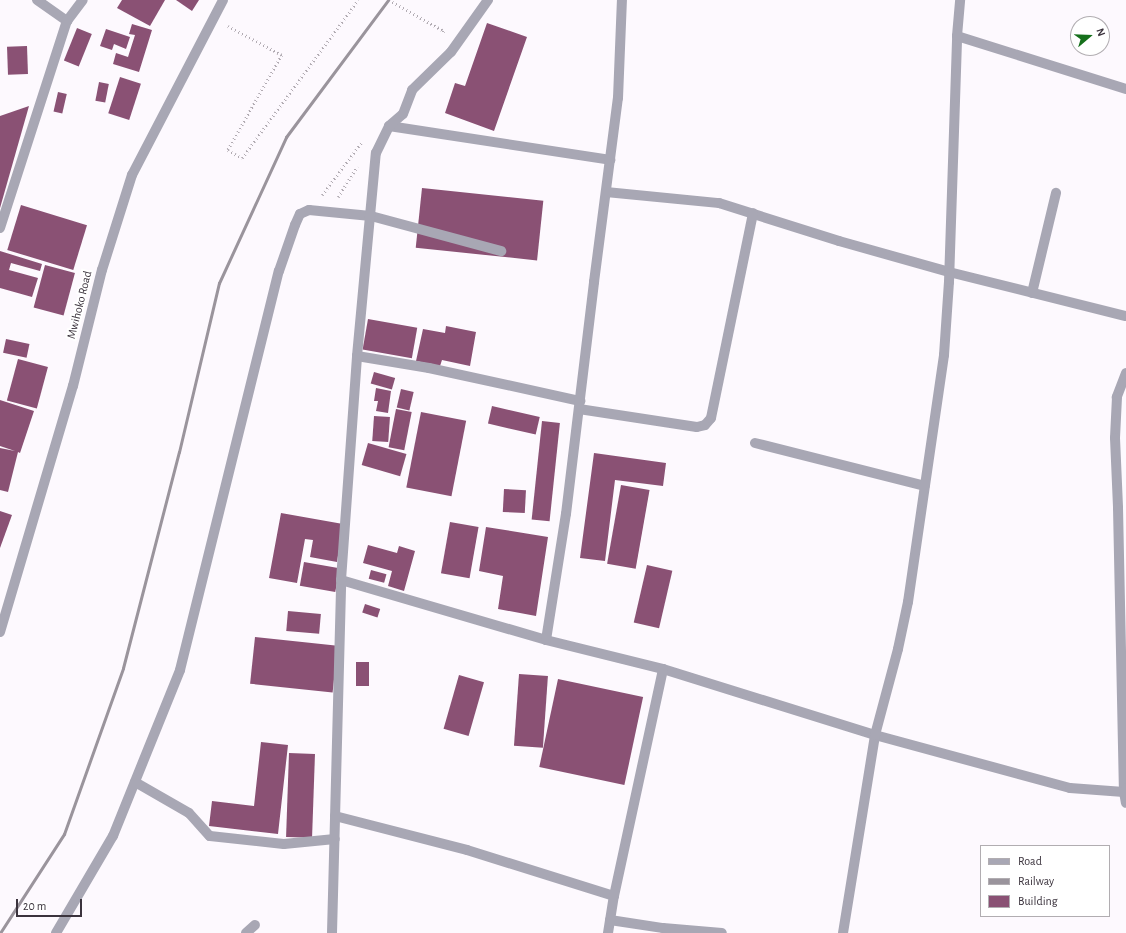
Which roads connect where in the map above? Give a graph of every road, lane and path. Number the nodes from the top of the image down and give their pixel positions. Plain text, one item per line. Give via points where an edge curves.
1 (37, 0) edge
2 (83, 0) edge
3 (223, 0) edge
4 (358, 0) edge
5 (389, 0) edge
6 (488, 0) edge
7 (622, 0) edge
8 (960, 0) edge
9 (213, 18) junction
10 (68, 21) junction
11 (957, 36) junction
12 (440, 38) dead end
13 (1126, 89) edge
14 (389, 126) junction
15 (364, 140) dead end
16 (610, 160) junction
17 (358, 164) dead end
18 (606, 192) junction
19 (1056, 193) dead end
20 (321, 197) dead end
21 (338, 198) dead end
22 (753, 213) junction
23 (371, 216) junction
24 (0, 228) edge
25 (501, 251) dead end
26 (949, 272) junction
27 (1032, 293) junction
28 (1126, 316) edge
29 (357, 356) junction
30 (1126, 373) edge
31 (580, 405) junction
32 (755, 443) dead end
33 (925, 486) junction
34 (341, 580) junction
35 (0, 632) edge
36 (546, 640) junction
37 (663, 670) junction
38 (875, 735) junction
39 (135, 782) junction
40 (1125, 790) edge
41 (1126, 803) edge
42 (335, 816) junction
43 (334, 839) junction
44 (614, 896) junction
45 (610, 920) junction
46 (255, 925) dead end
47 (56, 933) edge
48 (246, 933) edge
49 (332, 933) edge
50 (608, 933) edge
51 (722, 933) edge
52 (843, 933) edge

1 - 10 street
2 - 10 street
3 - 9 street, Mwihoko Road
4 - 9 path via 242,158 228,150 282,55
5 - 12 path via 444,31
6 - 14 street via 451,52 412,90 403,114
7 - 16 street via 618,98
8 - 11 street
9 - 35 street, Mwihoko Road via 132,175 102,270 73,386
10 - 24 street
11 - 13 street
11 - 26 street
14 - 16 street
14 - 23 street via 376,153
15 - 20 path
16 - 18 street
17 - 21 path
18 - 22 street via 719,203
18 - 31 street
19 - 27 street
22 - 26 street via 839,241
22 - 31 street via 711,418 697,427
23 - 25 street
23 - 29 street
23 - 39 street via 309,210 300,214 295,225 279,271 180,670
26 - 27 street
26 - 33 street via 944,355
27 - 28 street
29 - 31 street via 429,368
29 - 34 street
30 - 40 street via 1117,397 1114,438
31 - 36 street
32 - 33 street
33 - 38 street via 907,608
34 - 36 street
34 - 42 street
36 - 37 street
37 - 38 street
37 - 44 street
38 - 40 street via 1070,788
38 - 52 street
39 - 43 street via 189,813 210,836 284,844
39 - 47 street via 113,836
40 - 41 street
42 - 43 street
42 - 44 street via 467,850
43 - 49 street
44 - 45 street
45 - 50 street
45 - 51 street
46 - 48 street

